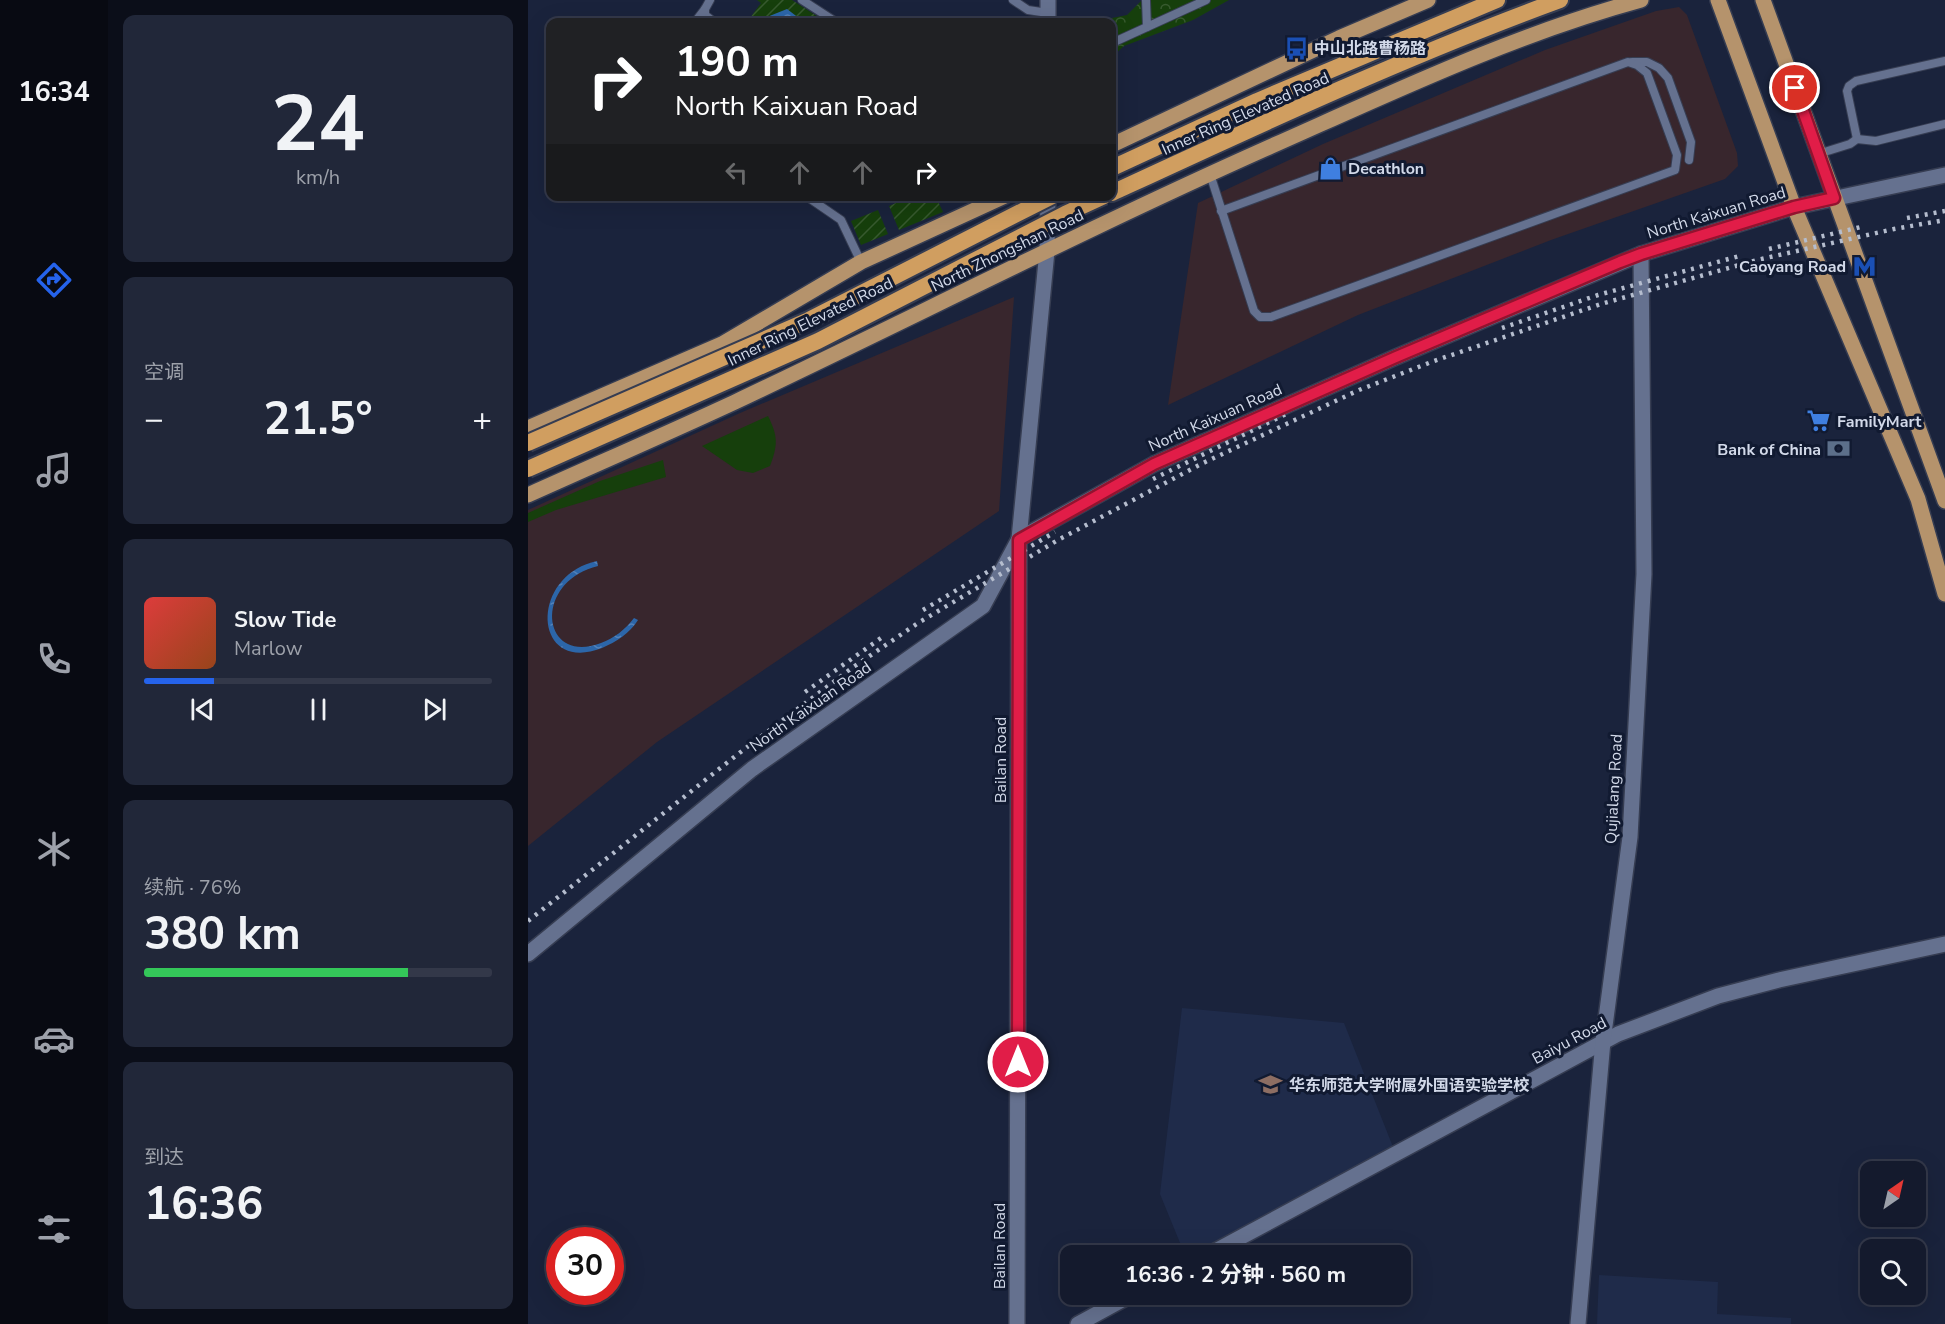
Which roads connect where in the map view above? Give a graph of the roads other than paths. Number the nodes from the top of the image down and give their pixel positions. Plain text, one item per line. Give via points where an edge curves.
1 (710, 0) edge
2 (802, 0) edge
3 (1013, 0) edge
4 (1146, 0) edge
5 (1206, 0) edge
6 (1428, 0) edge
7 (1497, 0) edge
8 (1560, 0) edge
9 (1641, 0) edge
10 (1718, 0) edge
11 (1764, 0) edge
12 (705, 9) junction
13 (1048, 12) edge
14 (698, 18) edge
15 (708, 18) edge
16 (830, 18) edge
17 (1147, 27) junction
18 (1116, 42) edge
19 (1945, 61) edge
20 (1628, 62) junction
21 (1945, 124) edge
22 (1857, 139) junction
23 (1116, 143) edge
24 (1818, 154) junction
25 (1689, 160) dead end
26 (1116, 166) edge
27 (1210, 174) junction
28 (1945, 175) edge
29 (1116, 191) edge
30 (1834, 198) junction
31 (813, 201) edge
32 (994, 201) edge
33 (1040, 201) edge
34 (1050, 201) edge
35 (1093, 201) edge
36 (1794, 207) junction
37 (1221, 211) junction
38 (1047, 251) junction
39 (1641, 254) junction
40 (861, 262) junction
41 (528, 428) edge
42 (533, 440) edge
43 (528, 469) edge
44 (528, 495) edge
45 (1945, 501) edge
46 (1019, 540) junction
47 (1945, 594) edge
48 (1945, 944) edge
49 (528, 954) edge
50 (1603, 1041) junction
51 (1226, 1245) edge
52 (1113, 1305) edge
53 (1017, 1324) edge
54 (1078, 1324) edge
55 (1578, 1324) edge

1 - 12 lane
2 - 16 lane
3 - 13 lane via 1029,10
4 - 17 lane
5 - 17 lane
6 - 23 main road
7 - 26 highway, Inner Ring Elevated Road via 1257,101
8 - 29 highway, Inner Ring Elevated Road via 1461,37
9 - 27 main road, North Zhongshan Road via 1600,11 1480,56
10 - 36 main road
11 - 24 main road
12 - 14 lane
12 - 15 lane
17 - 18 lane
19 - 22 lane via 1856,81 1849,86
20 - 25 lane via 1647,62 1668,78 1691,142
20 - 37 lane
20 - 37 lane via 1647,73 1677,155 1675,170 1270,317 1260,317 1254,311
21 - 22 lane via 1876,141
22 - 24 lane
24 - 30 main road
27 - 37 lane
27 - 38 main road, North Zhongshan Road
28 - 30 street, North Kaixuan Road
30 - 36 street, North Kaixuan Road
30 - 45 main road
31 - 40 lane via 841,220
32 - 40 main road
33 - 42 highway, Inner Ring Elevated Road, bridge via 808,320
34 - 38 street, Bailan Road
35 - 43 highway, Inner Ring Elevated Road, bridge via 818,341
36 - 39 street, North Kaixuan Road
36 - 47 main road via 1918,499
38 - 44 main road, North Zhongshan Road via 733,403
38 - 46 street, Bailan Road
39 - 46 street, North Kaixuan Road via 1154,464
39 - 50 street, Qujialang Road via 1644,574 1630,837
40 - 41 main road via 722,344
46 - 49 street, North Kaixuan Road via 983,606 752,769
46 - 53 street, Bailan Road
48 - 50 street, Baiyu Road via 1718,996
50 - 51 street, Baiyu Road
50 - 55 street, Qujialang Road
52 - 54 street

